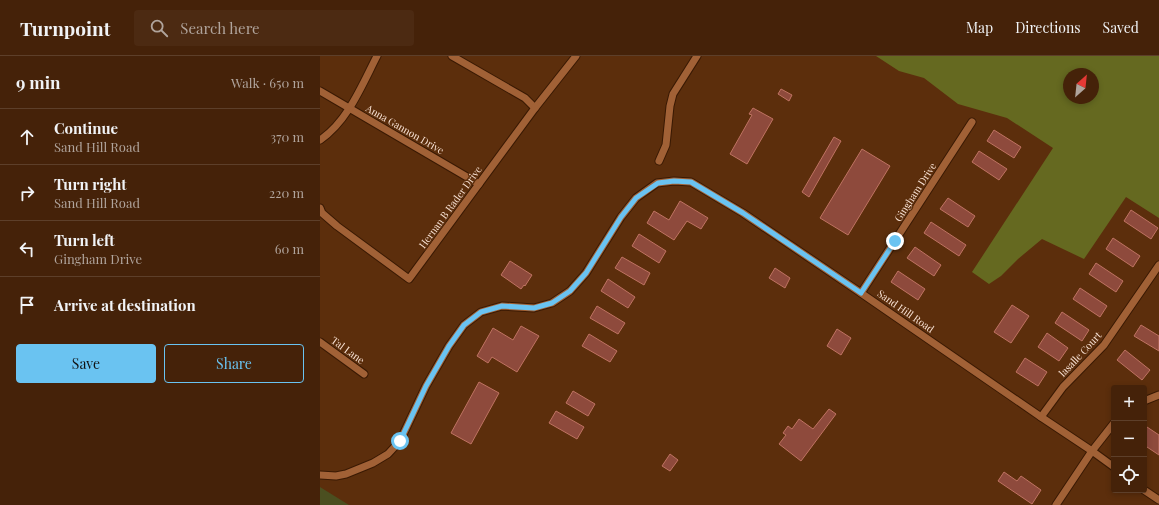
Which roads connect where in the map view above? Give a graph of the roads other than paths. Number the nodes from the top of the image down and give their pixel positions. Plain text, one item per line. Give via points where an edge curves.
1 (377, 56) edge
2 (452, 56) edge
3 (576, 56) edge
4 (697, 56) edge
5 (320, 91) edge
6 (349, 108) junction
7 (535, 108) junction
8 (972, 122) dead end
9 (320, 140) edge
10 (659, 161) dead end
11 (480, 184) junction
12 (320, 208) edge
13 (1159, 264) edge
14 (861, 293) junction
15 (320, 342) edge
16 (364, 374) dead end
17 (1159, 395) edge
18 (1147, 400) edge
19 (1041, 417) junction
20 (1111, 428) edge
21 (1092, 451) junction
22 (1111, 465) edge
23 (320, 475) edge
24 (1147, 492) edge
25 (1159, 500) edge
26 (1056, 505) edge

1 - 6 street
2 - 7 street via 525,98
3 - 7 street, Hernan B Rader Drive
4 - 10 street via 673,94 666,145
5 - 6 street, Anna Gannon Drive
6 - 9 street via 335,127
6 - 11 street, Anna Gannon Drive
7 - 11 street, Hernan B Rader Drive
8 - 14 street, Gingham Drive
11 - 12 street, Hernan B Rader Drive via 409,279 337,226
13 - 19 street, lasalle Court via 1104,345 1063,387
14 - 19 street, Sand Hill Road
14 - 23 street, Sand Hill Road via 743,213 691,182 658,183 636,198 586,273 570,291 552,303 534,308 502,306 481,312 464,325 426,386 400,441 388,454 346,474
15 - 16 street, Tal Lane
17 - 18 street
19 - 21 street, Sand Hill Road
20 - 21 street
21 - 22 street, Sand Hill Road
21 - 26 street
24 - 25 street

